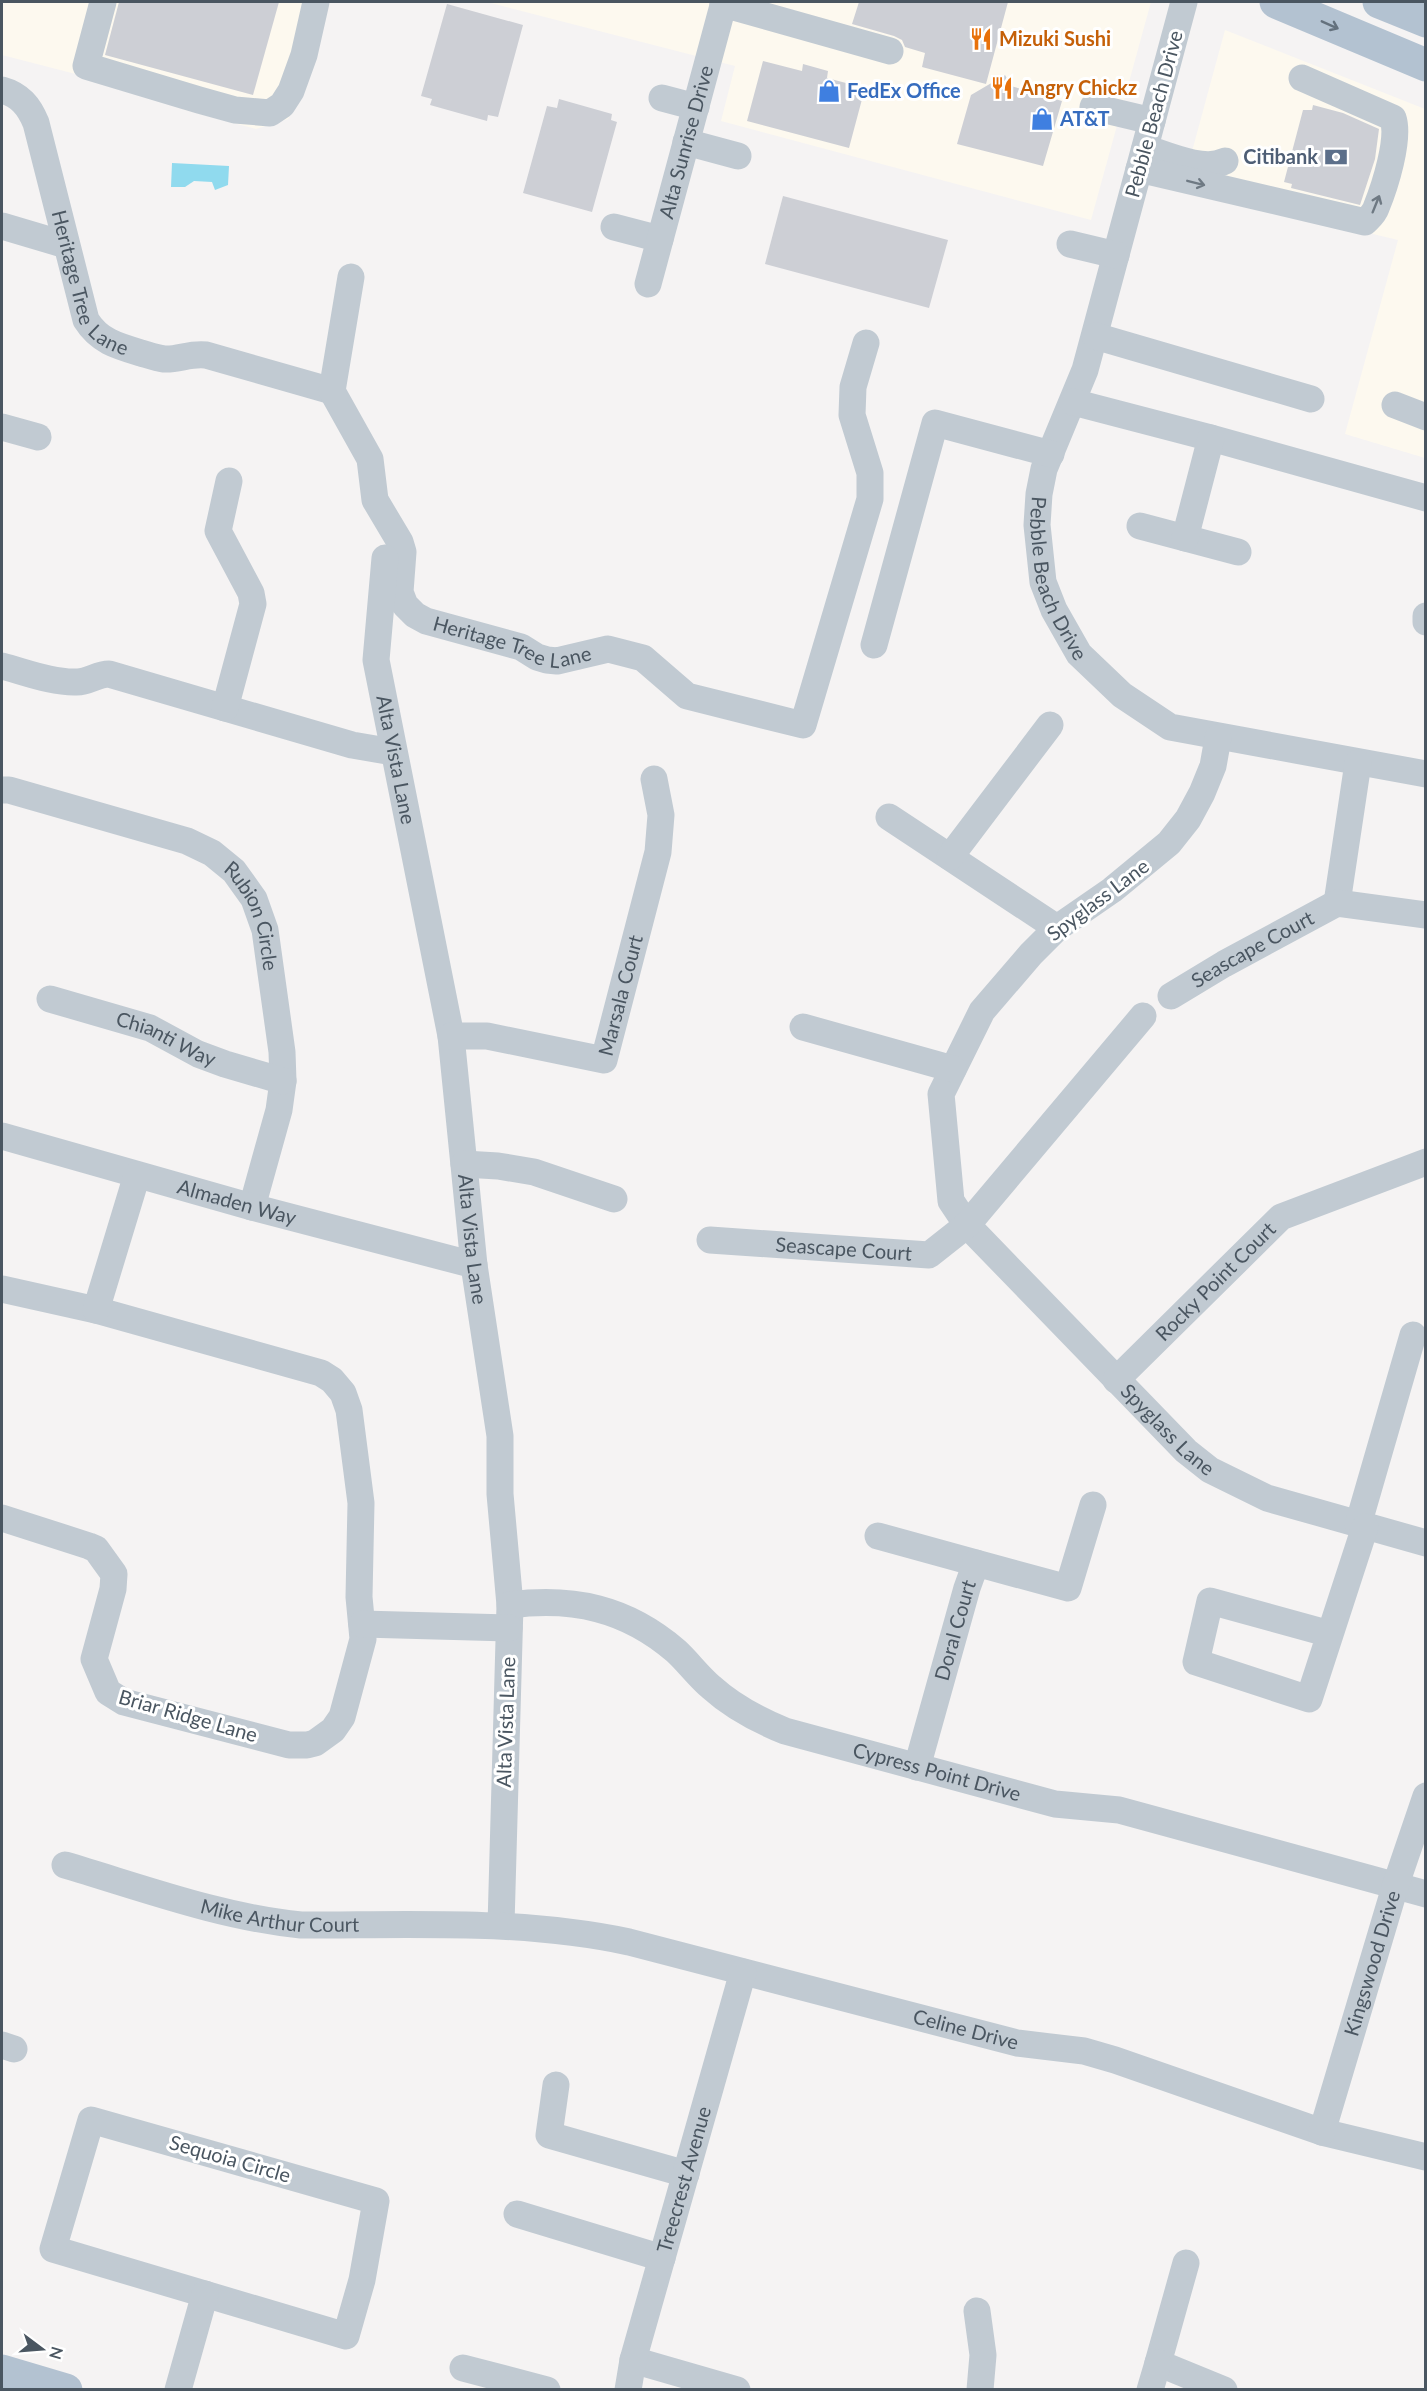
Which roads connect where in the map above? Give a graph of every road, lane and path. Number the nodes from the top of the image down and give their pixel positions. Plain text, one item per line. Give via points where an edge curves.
1 (103, 2) edge
2 (316, 2) edge
3 (1184, 2) edge
4 (1276, 2) edge
5 (1379, 2) edge
6 (724, 3) edge
7 (1425, 21) edge
8 (890, 51) dead end
9 (1425, 65) edge
10 (1302, 78) dead end
11 (2, 90) edge
12 (662, 98) dead end
13 (696, 107) junction
14 (1093, 107) dead end
15 (1152, 122) junction
16 (686, 142) junction
17 (738, 156) dead end
18 (1142, 159) junction
19 (1225, 161) dead end
20 (2, 226) edge
21 (614, 227) dead end
22 (660, 239) junction
23 (1070, 243) dead end
24 (66, 244) junction
25 (1116, 255) junction
26 (351, 277) dead end
27 (648, 284) dead end
28 (1095, 336) junction
29 (866, 343) dead end
30 (332, 391) junction
31 (1311, 399) dead end
32 (1073, 402) junction
33 (1395, 405) dead end
34 (1425, 417) edge
35 (2, 426) edge
36 (38, 437) dead end
37 (1211, 438) junction
38 (1051, 454) junction
39 (229, 480) dead end
40 (1425, 498) edge
41 (1140, 526) dead end
42 (1185, 538) junction
43 (1238, 552) dead end
44 (385, 558) dead end
45 (1425, 616) edge
46 (1425, 622) edge
47 (874, 645) dead end
48 (2, 666) edge
49 (225, 708) junction
50 (1050, 724) dead end
51 (1218, 738) junction
52 (393, 752) junction
53 (1358, 763) junction
54 (1425, 774) edge
55 (654, 779) dead end
56 (2, 790) edge
57 (889, 817) dead end
58 (950, 857) junction
59 (1336, 903) junction
60 (1425, 915) edge
61 (1057, 928) junction
62 (1171, 996) dead end
63 (50, 999) dead end
64 (1143, 1016) dead end
65 (803, 1027) dead end
66 (451, 1036) junction
67 (953, 1069) junction
68 (283, 1081) junction
69 (2, 1136) edge
70 (1425, 1162) edge
71 (464, 1164) junction
72 (137, 1174) junction
73 (614, 1199) dead end
74 (252, 1207) junction
75 (967, 1225) junction
76 (710, 1240) dead end
77 (474, 1265) junction
78 (2, 1288) edge
79 (96, 1310) junction
80 (1413, 1335) dead end
81 (1116, 1380) junction
82 (1093, 1505) dead end
83 (2, 1518) edge
84 (1362, 1526) junction
85 (878, 1536) dead end
86 (1425, 1544) edge
87 (976, 1563) junction
88 (509, 1616) junction
89 (362, 1623) junction
90 (1330, 1634) junction
91 (917, 1767) junction
92 (1425, 1796) edge
93 (65, 1865) dead end
94 (1395, 1887) junction
95 (1425, 1894) edge
96 (501, 1925) junction
97 (743, 1972) junction
98 (556, 2085) dead end
99 (1322, 2132) junction
100 (1425, 2157) edge
101 (686, 2174) junction
102 (517, 2214) dead end
103 (662, 2258) junction
104 (1186, 2263) dead end
105 (205, 2294) junction
106 (977, 2311) dead end
107 (633, 2360) junction
108 (1158, 2363) junction
109 (463, 2368) dead end
110 (2, 2371) edge
111 (66, 2390) edge
112 (178, 2390) edge
113 (547, 2390) edge
114 (628, 2390) edge
115 (737, 2390) edge
116 (980, 2390) edge
117 (1150, 2390) edge
118 (1224, 2390) edge

1 - 2 street via 86,66 235,110 270,113 282,105 291,91
3 - 15 street, Pebble Beach Drive
4 -> 9 main road
5 - 7 main road
6 - 8 street
6 - 13 street, Alta Sunrise Drive
18 -> 10 street via 1365,222 1376,210 1395,145 1393,118
11 - 24 street, Heritage Tree Lane via 21,99 32,112
12 - 13 street
13 - 16 street, Alta Sunrise Drive
14 - 15 street
15 - 18 street, Pebble Beach Drive
16 - 17 street
16 - 22 street, Alta Sunrise Drive
18 - 19 street via 1203,165
18 - 25 street, Pebble Beach Drive
20 - 24 street
21 - 22 street
22 - 27 street, Alta Sunrise Drive
23 - 25 street
24 - 30 street, Heritage Tree Lane via 86,320 104,340 163,359 193,353 206,355
25 - 28 street, Pebble Beach Drive
26 - 30 street
28 - 31 street
28 - 32 street, Pebble Beach Drive
29 - 30 street, Heritage Tree Lane via 853,387 852,415 870,472 870,499 803,725 687,696 643,658 608,649 547,660 521,647 415,615 405,605 400,591 403,552 375,500 370,459
32 - 37 street
32 - 38 street, Pebble Beach Drive
33 - 34 street
35 - 36 street
37 - 40 street
37 - 42 street
38 - 47 street via 935,423
38 - 51 street, Pebble Beach Drive via 1039,494 1039,555 1043,582 1054,610 1079,654 1122,695 1170,727
39 - 49 street via 218,531 253,604
41 - 42 street
42 - 43 street
44 - 52 street, Alta Vista Lane via 376,660
45 - 46 street
48 - 49 street via 77,682 109,674
49 - 52 street via 352,745
50 - 58 street
51 - 53 street, Pebble Beach Drive
51 - 61 street, Spyglass Lane via 1213,766 1202,793 1169,843
52 - 66 street, Alta Vista Lane
53 - 54 street, Pebble Beach Drive
53 - 59 street, Seascape Court
55 - 66 street, Marsala Court via 661,815 658,852 604,1060 487,1036
56 - 68 street, Rubion Circle via 187,841 212,853 234,871 254,899 265,930
57 - 58 street
58 - 61 street
59 - 60 street, Seascape Court
59 - 62 street, Seascape Court
61 - 67 street, Spyglass Lane via 982,1011
63 - 68 street, Chianti Way via 150,1028 198,1054
64 - 75 street
65 - 67 street
66 - 71 street, Alta Vista Lane
67 - 75 street, Spyglass Lane via 941,1094 951,1201
68 - 74 street, Rubion Circle via 279,1110
69 - 72 street, Almaden Way
70 - 81 street, Rocky Point Court via 1281,1217
71 - 73 street via 534,1172
71 - 77 street, Alta Vista Lane
72 - 74 street, Almaden Way
72 - 79 street
74 - 77 street, Almaden Way
75 - 76 street, Seascape Court via 929,1255
75 - 81 street, Spyglass Lane
77 - 88 street, Alta Vista Lane via 500,1436
78 - 79 street, Briar Ridge Lane
79 - 89 street, Briar Ridge Lane via 321,1373 332,1380 343,1393 349,1410 361,1503
80 - 84 street
81 - 84 street, Spyglass Lane via 1210,1470 1267,1498
82 - 87 street, Doral Court via 1068,1588
83 - 89 street, Briar Ridge Lane via 96,1549 114,1574 94,1659 108,1692 124,1702 289,1745 315,1743 333,1730 342,1717 362,1647
84 - 86 street, Spyglass Lane
84 - 90 street
85 - 87 street
87 - 91 street, Doral Court
88 - 89 street
88 - 91 street, Cypress Point Drive via 557,1601 622,1616 651,1632 711,1687 758,1720
88 - 96 street, Alta Vista Lane
90 - 90 street via 1309,1698 1196,1662 1210,1601
91 - 94 street, Cypress Point Drive via 1055,1804 1119,1810
92 - 94 street, Kingswood Drive
93 - 96 street, Mike Arthur Court via 235,1915 276,1922
94 - 95 street, Cypress Point Drive
94 - 99 street, Kingswood Drive
96 - 97 street, Celine Drive via 594,1934
97 - 99 street, Celine Drive via 1017,2043 1084,2051
97 - 101 street, Treecrest Avenue
98 - 101 street via 549,2135
99 - 100 street, Celine Drive
101 - 103 street, Treecrest Avenue
102 - 103 street
103 - 107 street, Treecrest Avenue
104 - 108 street
105 - 105 street, Sequoia Circle via 346,2336 362,2280 376,2201 91,2120 53,2249
105 - 112 street
106 - 116 street via 983,2355
107 - 114 street, Treecrest Avenue
107 - 115 street
108 - 117 street
108 - 118 street
109 - 113 street
110 - 111 main road

